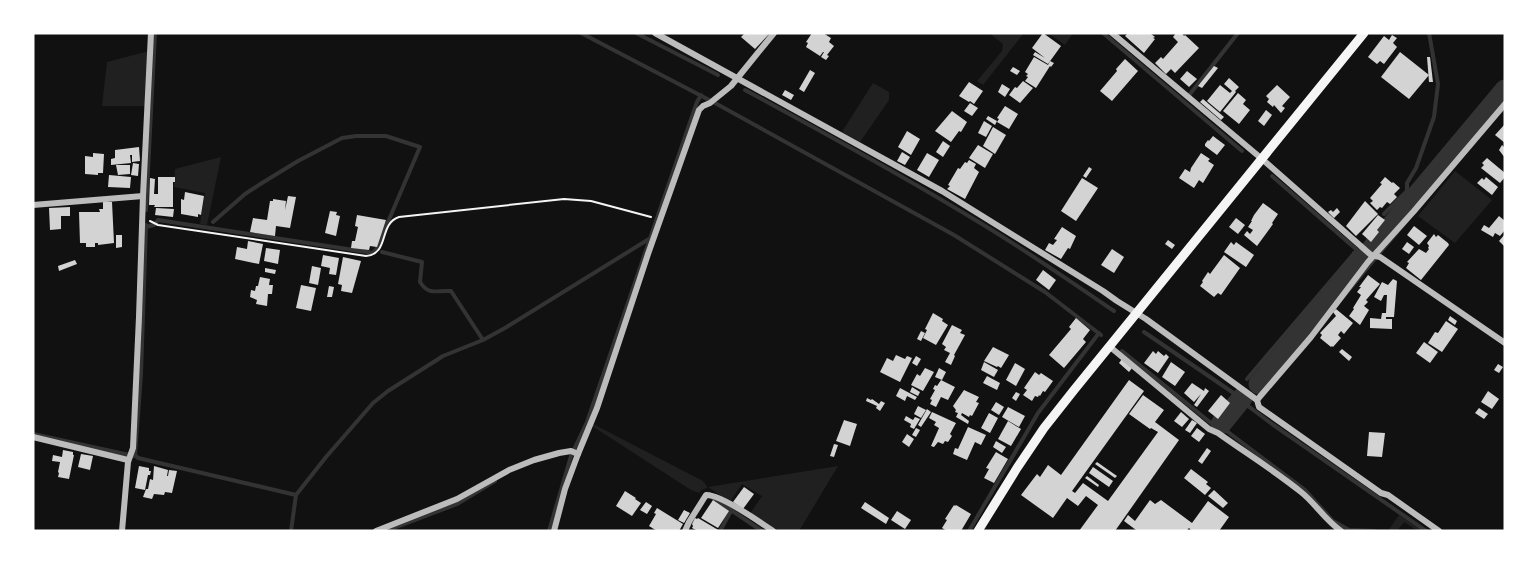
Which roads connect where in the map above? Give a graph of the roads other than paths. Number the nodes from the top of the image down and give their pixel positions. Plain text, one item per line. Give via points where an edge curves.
1 (151, 33) edge
2 (655, 33) edge
3 (774, 33) edge
4 (1112, 33) edge
5 (1364, 33) edge
6 (737, 78) junction
7 (1505, 104) edge
8 (1262, 159) junction
9 (143, 196) junction
10 (33, 205) edge
11 (1371, 254) junction
12 (1136, 313) junction
13 (1505, 343) edge
14 (1109, 346) junction
15 (1257, 400) junction
16 (33, 437) edge
17 (574, 452) junction
18 (129, 457) junction
19 (122, 531) edge
20 (376, 531) edge
21 (554, 531) edge
22 (685, 531) edge
23 (774, 531) edge
24 (978, 531) edge
25 (1341, 531) edge
26 (1439, 531) edge

1 - 9 street
2 - 6 street
3 - 6 street
4 - 8 street
5 - 8 main road
6 - 12 street via 942,191
6 - 17 street via 699,110 597,408
7 - 11 street via 1422,203
8 - 11 street
8 - 12 main road
9 - 10 street
9 - 18 street via 133,448
11 - 13 street
11 - 15 street via 1311,337
12 - 14 main road
12 - 15 street
14 - 24 main road via 1044,428
14 - 25 street via 1209,429 1292,484
15 - 26 street via 1259,407
16 - 18 street
17 - 20 street via 508,470 457,499
17 - 21 street
18 - 19 street
22 - 23 street via 701,502 710,495

